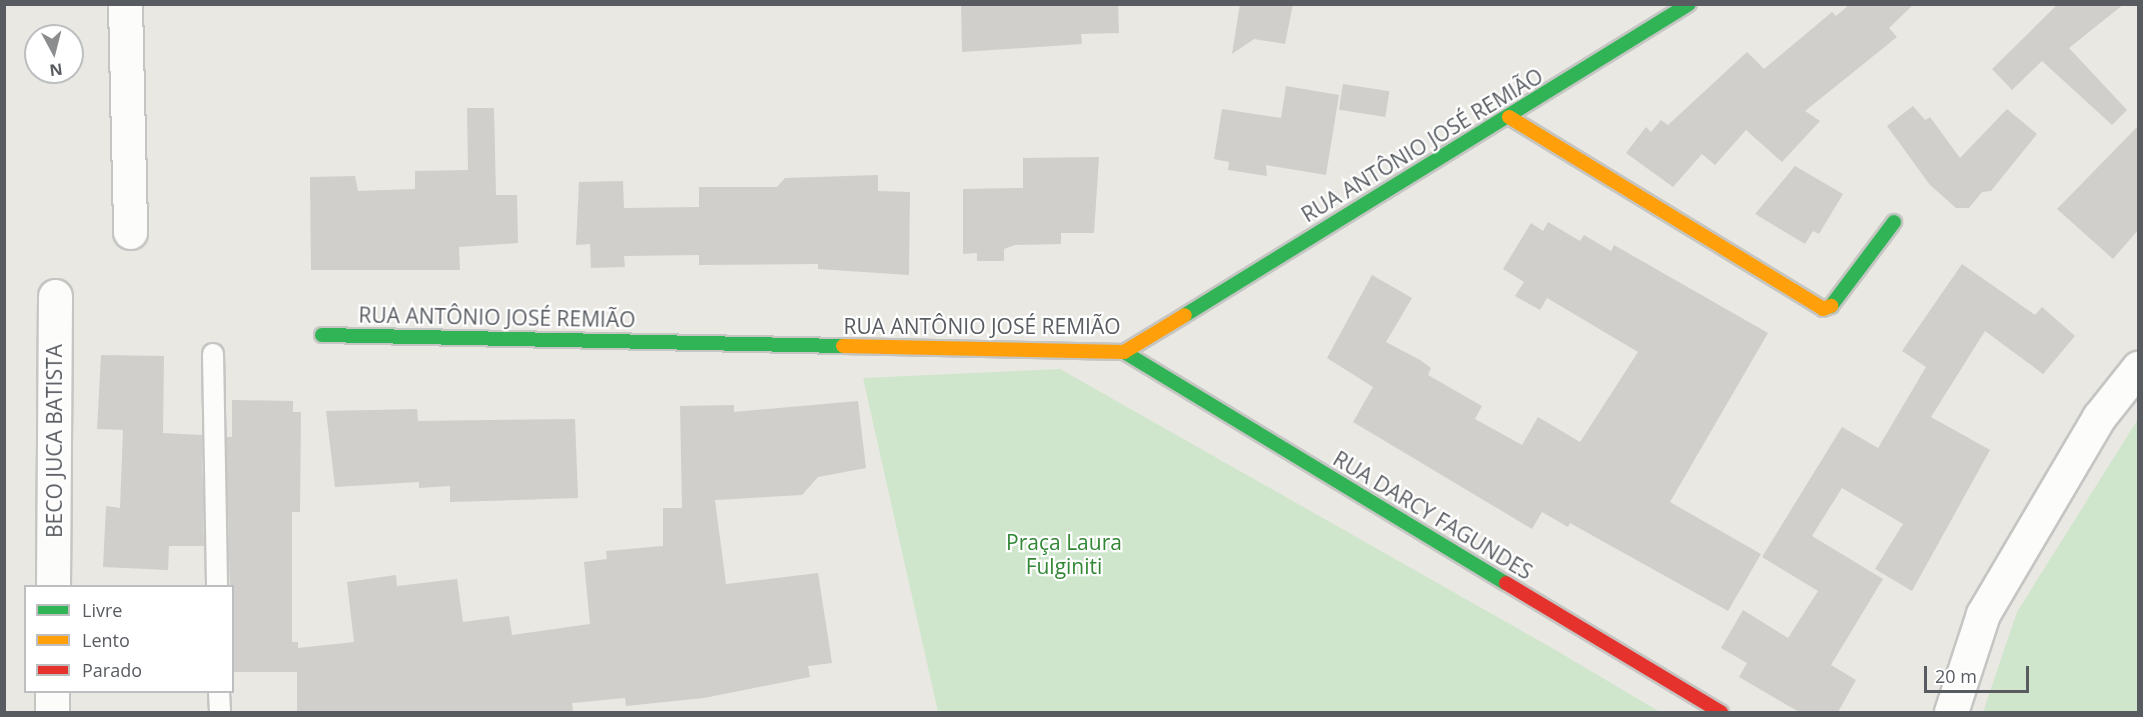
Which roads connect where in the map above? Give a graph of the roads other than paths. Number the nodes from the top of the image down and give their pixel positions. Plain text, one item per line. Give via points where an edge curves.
1 (124, 4) edge
2 (1689, 4) edge
3 (1509, 117) junction
4 (1894, 222) dead end
5 (130, 232) dead end
6 (55, 296) dead end
7 (322, 335) dead end
8 (1124, 352) junction
9 (213, 354) dead end
10 (2139, 368) edge
11 (53, 585) edge
12 (217, 585) edge
13 (52, 693) edge
14 (219, 693) edge
15 (52, 712) edge
16 (220, 712) edge
17 (1721, 712) edge
18 (1951, 712) edge

1 - 5 street
2 - 3 street, RUA ANTÔNIO JOSÉ REMIÃO
3 - 4 street via 1816,307 1837,303
3 - 8 street, RUA ANTÔNIO JOSÉ REMIÃO
6 - 11 street, BECO JUCA BATISTA
7 - 8 street, RUA ANTÔNIO JOSÉ REMIÃO
8 - 17 street, RUA DARCY FAGUNDES
9 - 12 lane
10 - 18 street via 2099,417 1983,614
13 - 15 street
14 - 16 lane

